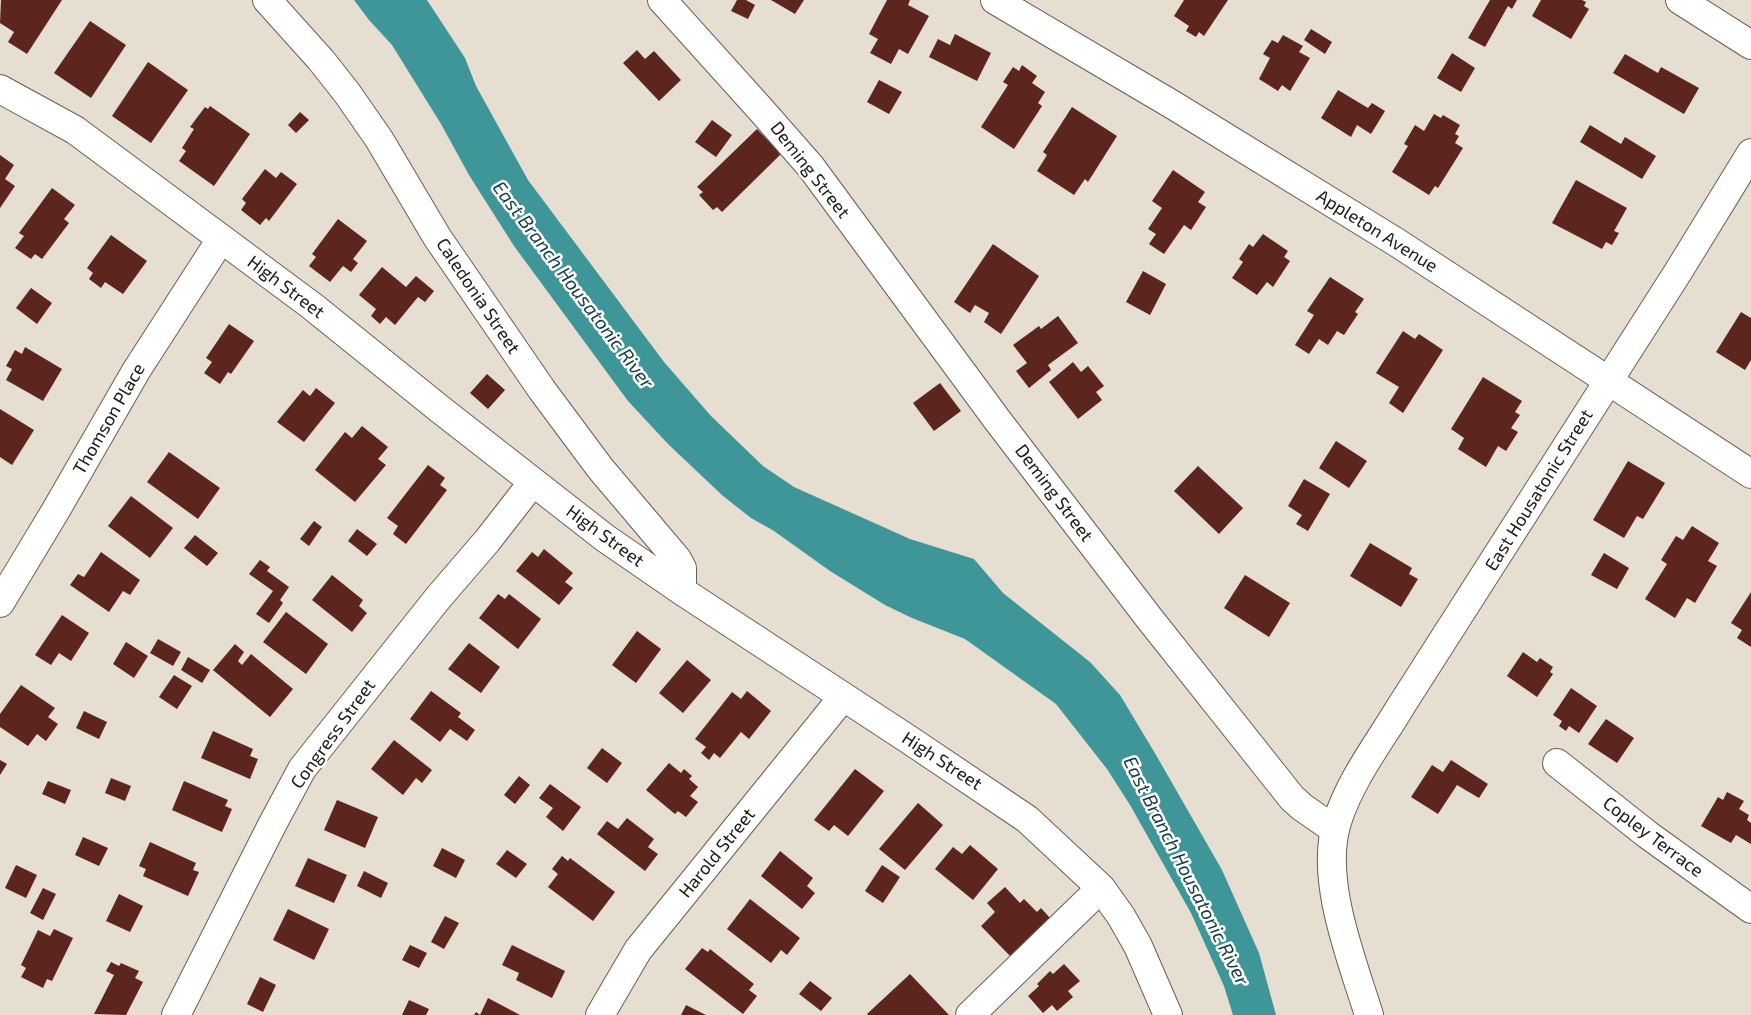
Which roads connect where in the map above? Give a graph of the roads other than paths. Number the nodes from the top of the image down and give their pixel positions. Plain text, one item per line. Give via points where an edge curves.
1 (267, 0) edge
2 (662, 0) edge
3 (995, 0) edge
4 (1680, 0) edge
5 (1751, 45) edge
6 (0, 89) edge
7 (1751, 153) edge
8 (221, 239) junction
9 (1608, 382) junction
10 (1751, 474) edge
11 (533, 482) junction
12 (682, 591) junction
13 (0, 602) edge
14 (843, 697) junction
15 (1557, 763) dead end
16 (1335, 830) junction
17 (1101, 888) junction
18 (1751, 909) edge
19 (176, 1015) edge
20 (600, 1015) edge
21 (970, 1015) edge
22 (1168, 1015) edge
23 (1369, 1015) edge

1 - 12 street, Caledonia Street via 347,93 438,237 542,390 600,468 677,559 682,568
2 - 16 street, Deming Street via 811,167 1112,571 1292,798
3 - 9 street, Appleton Avenue via 1346,211
4 - 5 street
6 - 8 street, High Street via 74,130
7 - 9 street, East Housatonic Street
8 - 11 street, High Street via 312,306
8 - 13 street, Thomson Place via 136,371
9 - 10 street, Appleton Avenue
9 - 16 street, East Housatonic Street via 1365,765 1340,812
11 - 12 street, High Street via 605,538
11 - 19 street, Congress Street via 302,769
12 - 14 street, High Street
14 - 17 street, High Street via 1027,818
14 - 20 street, Harold Street via 638,950
15 - 18 street, Copley Terrace via 1648,835
16 - 23 street via 1332,848 1335,893 1341,924
17 - 21 street
17 - 22 street, High Street via 1138,946

